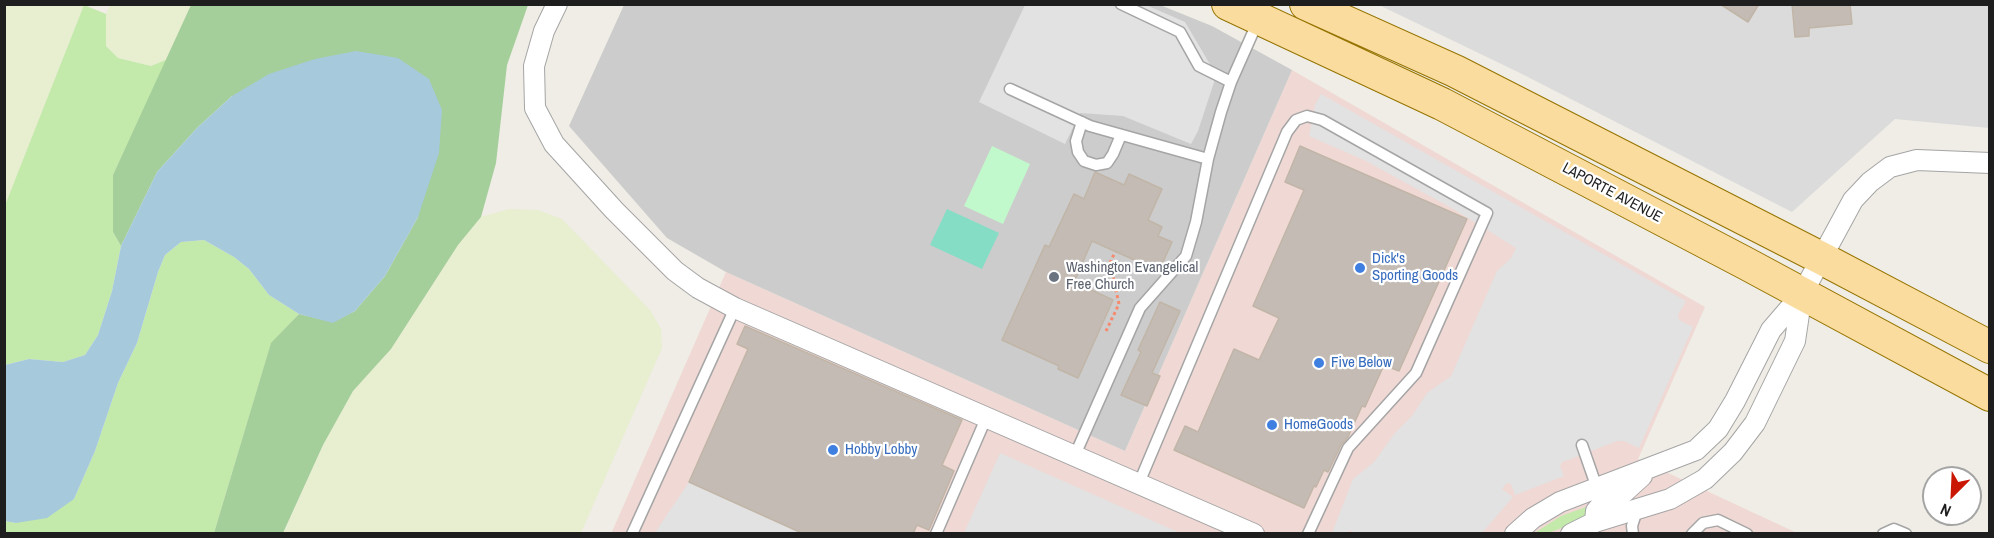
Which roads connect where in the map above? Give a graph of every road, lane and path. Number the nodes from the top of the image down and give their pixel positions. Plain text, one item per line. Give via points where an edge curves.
1 (557, 4) edge
2 (1121, 4) edge
3 (1228, 4) edge
4 (1306, 4) edge
5 (1262, 11) edge
6 (1231, 82) junction
7 (1010, 89) dead end
8 (1082, 122) junction
9 (1121, 135) junction
10 (1208, 159) junction
11 (1989, 163) edge
12 (1115, 252) dead end
13 (1821, 258) junction
14 (1802, 294) junction
15 (735, 308) junction
16 (1106, 331) dead end
17 (1989, 347) edge
18 (1989, 395) edge
19 (987, 416) junction
20 (1582, 445) dead end
21 (1075, 455) junction
22 (1654, 467) junction
23 (1139, 483) junction
24 (1597, 488) junction
25 (1637, 510) junction
26 (1598, 528) edge
27 (632, 534) edge
28 (936, 534) edge
29 (1254, 534) edge
30 (1308, 534) edge
31 (1515, 534) edge
32 (1571, 534) edge
33 (1633, 534) edge
34 (1692, 534) edge
35 (1747, 534) edge
36 (1883, 534) edge
37 (1906, 534) edge

1 - 15 street via 534,66 535,108 554,144 675,271
2 - 6 lane via 1180,32 1199,66
3 - 5 main road, LAPORTE AVENUE
4 - 13 main road via 1455,71
5 - 6 lane
5 - 14 main road, LAPORTE AVENUE
6 - 10 lane
7 - 8 lane
8 - 9 lane
8 - 9 lane via 1077,152 1084,161 1096,165 1107,163
9 - 10 lane
10 - 21 lane via 1197,222 1186,256 1140,308
11 - 13 street via 1917,159 1890,167 1853,201
12 - 16 path via 1110,262 1119,304
13 - 14 street
13 - 17 main road
14 - 18 main road, LAPORTE AVENUE
14 - 22 street via 1771,330 1718,429 1696,450
14 - 25 street via 1795,341 1755,423 1733,452 1705,479 1670,499
15 - 19 street
15 - 27 lane
19 - 21 street
19 - 28 lane
20 - 24 lane
21 - 23 street
22 - 24 street
22 - 26 street via 1619,497 1603,503 1596,511
23 - 29 street
23 - 30 lane via 1287,132 1296,120 1307,116 1322,120 1487,213 1416,373 1348,448
24 - 31 street via 1560,502
25 - 26 street
25 - 33 lane
26 - 32 street
34 - 35 lane via 1703,522 1718,520
36 - 37 lane via 1894,529

